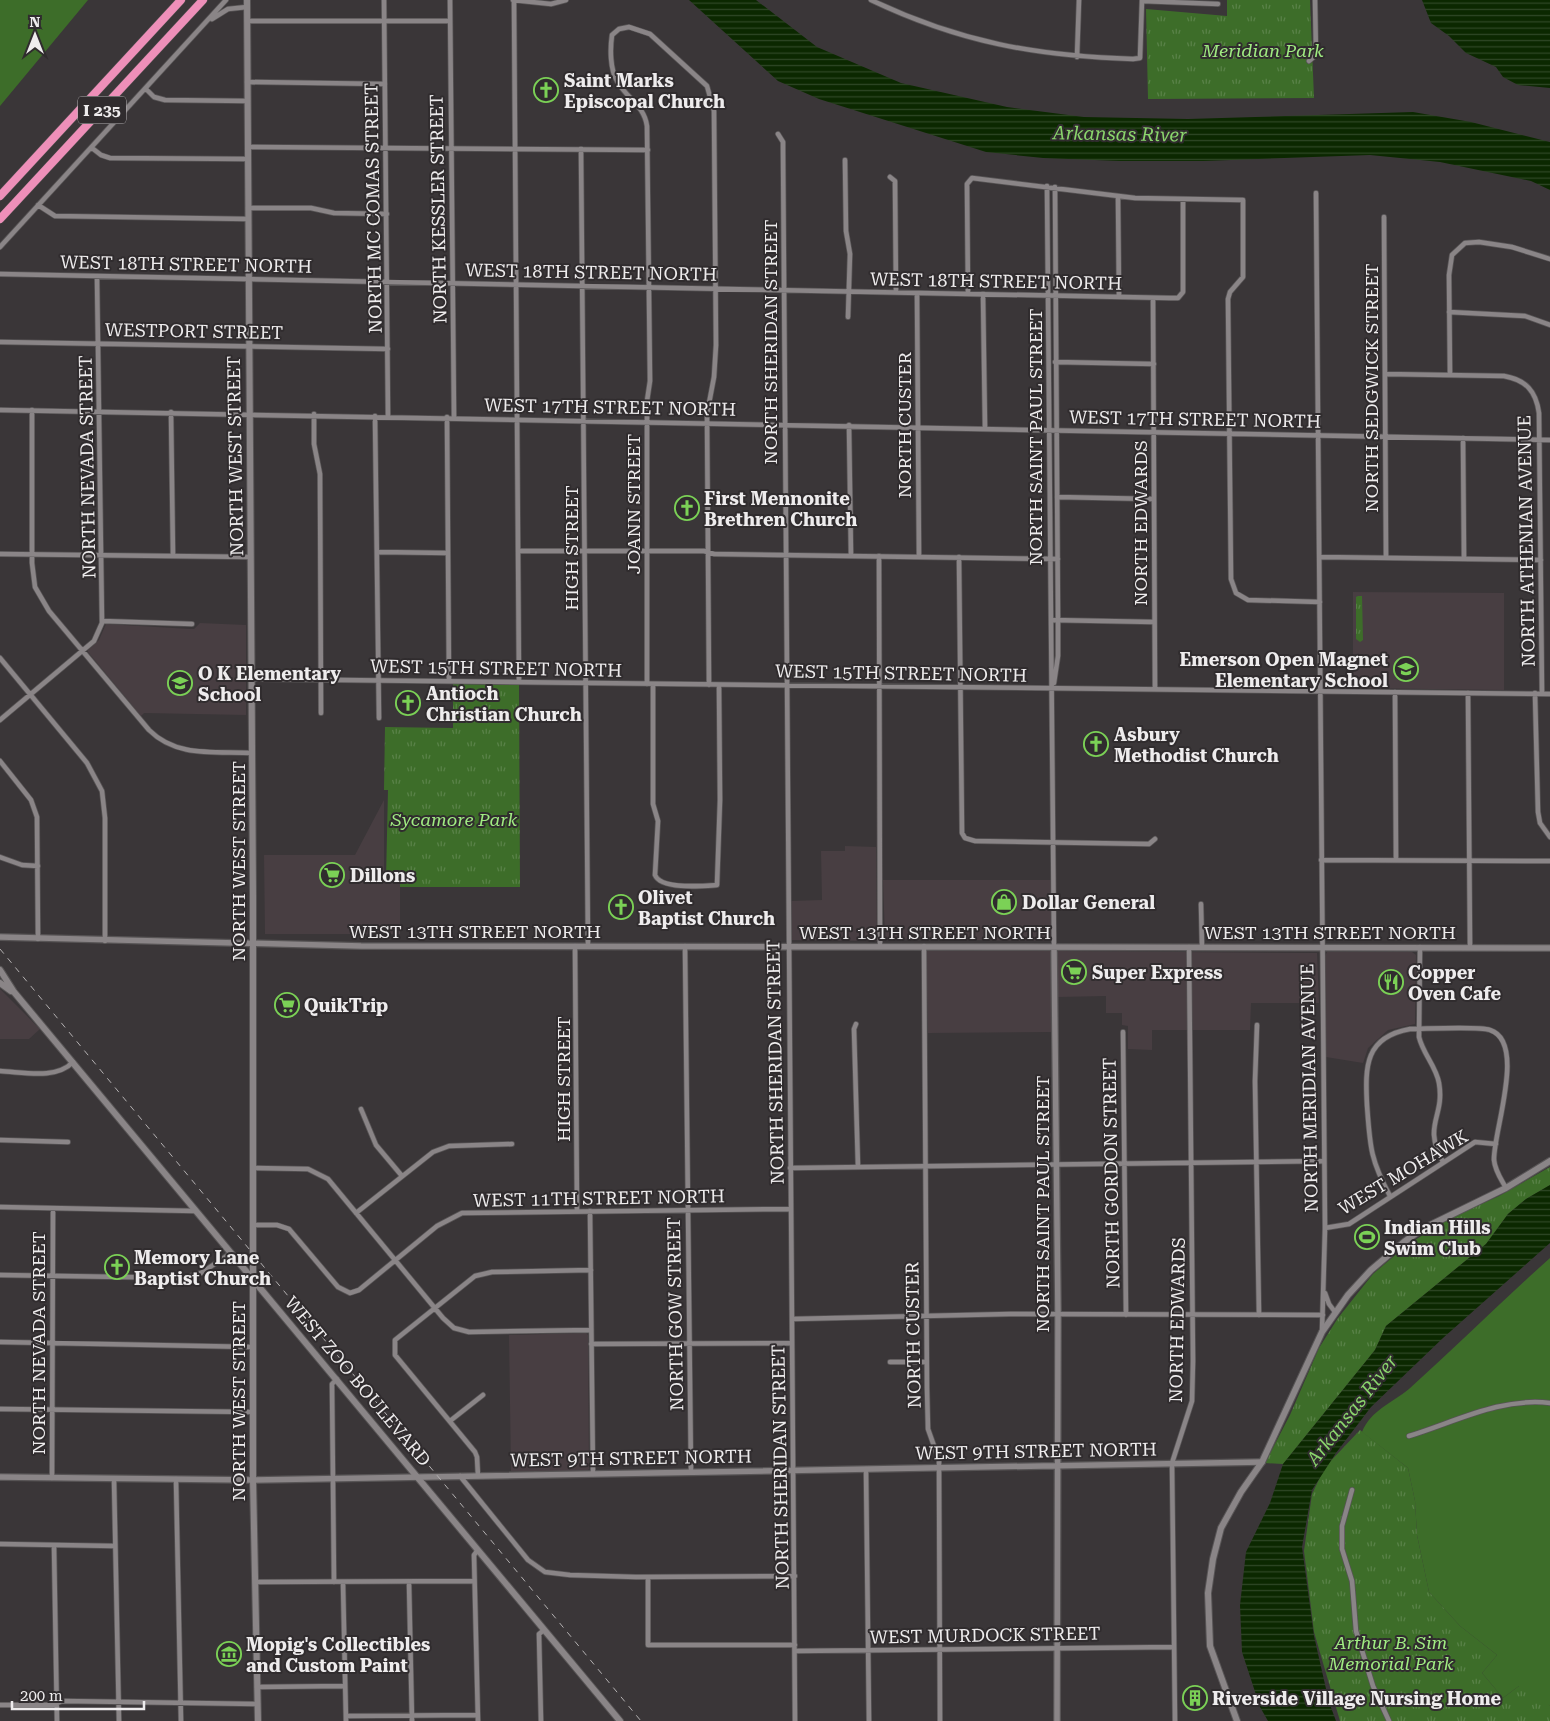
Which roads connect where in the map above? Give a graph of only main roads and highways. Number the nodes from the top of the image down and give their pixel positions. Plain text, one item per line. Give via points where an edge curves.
1 (181, 0) edge
2 (203, 0) edge
3 (247, 4) edge
4 (0, 196) edge
5 (0, 220) edge
6 (0, 970) edge
7 (0, 983) edge
8 (14, 992) junction
9 (1550, 1161) edge
10 (253, 1279) junction
11 (617, 1719) edge
12 (258, 1721) edge
13 (1238, 1721) edge

1 - 4 highway, I 235
2 - 5 highway, I 235
3 - 10 main road, NORTH WEST STREET
6 - 8 main road, WEST ZOO BOULEVARD
7 - 8 main road, WEST ZOO BOULEVARD
8 - 10 main road, WEST ZOO BOULEVARD
9 - 13 main road via 1404,1242 1371,1270 1322,1332 1262,1462 1221,1528 1212,1559 1208,1593 1210,1646
10 - 11 main road, WEST ZOO BOULEVARD
10 - 12 main road, NORTH WEST STREET

